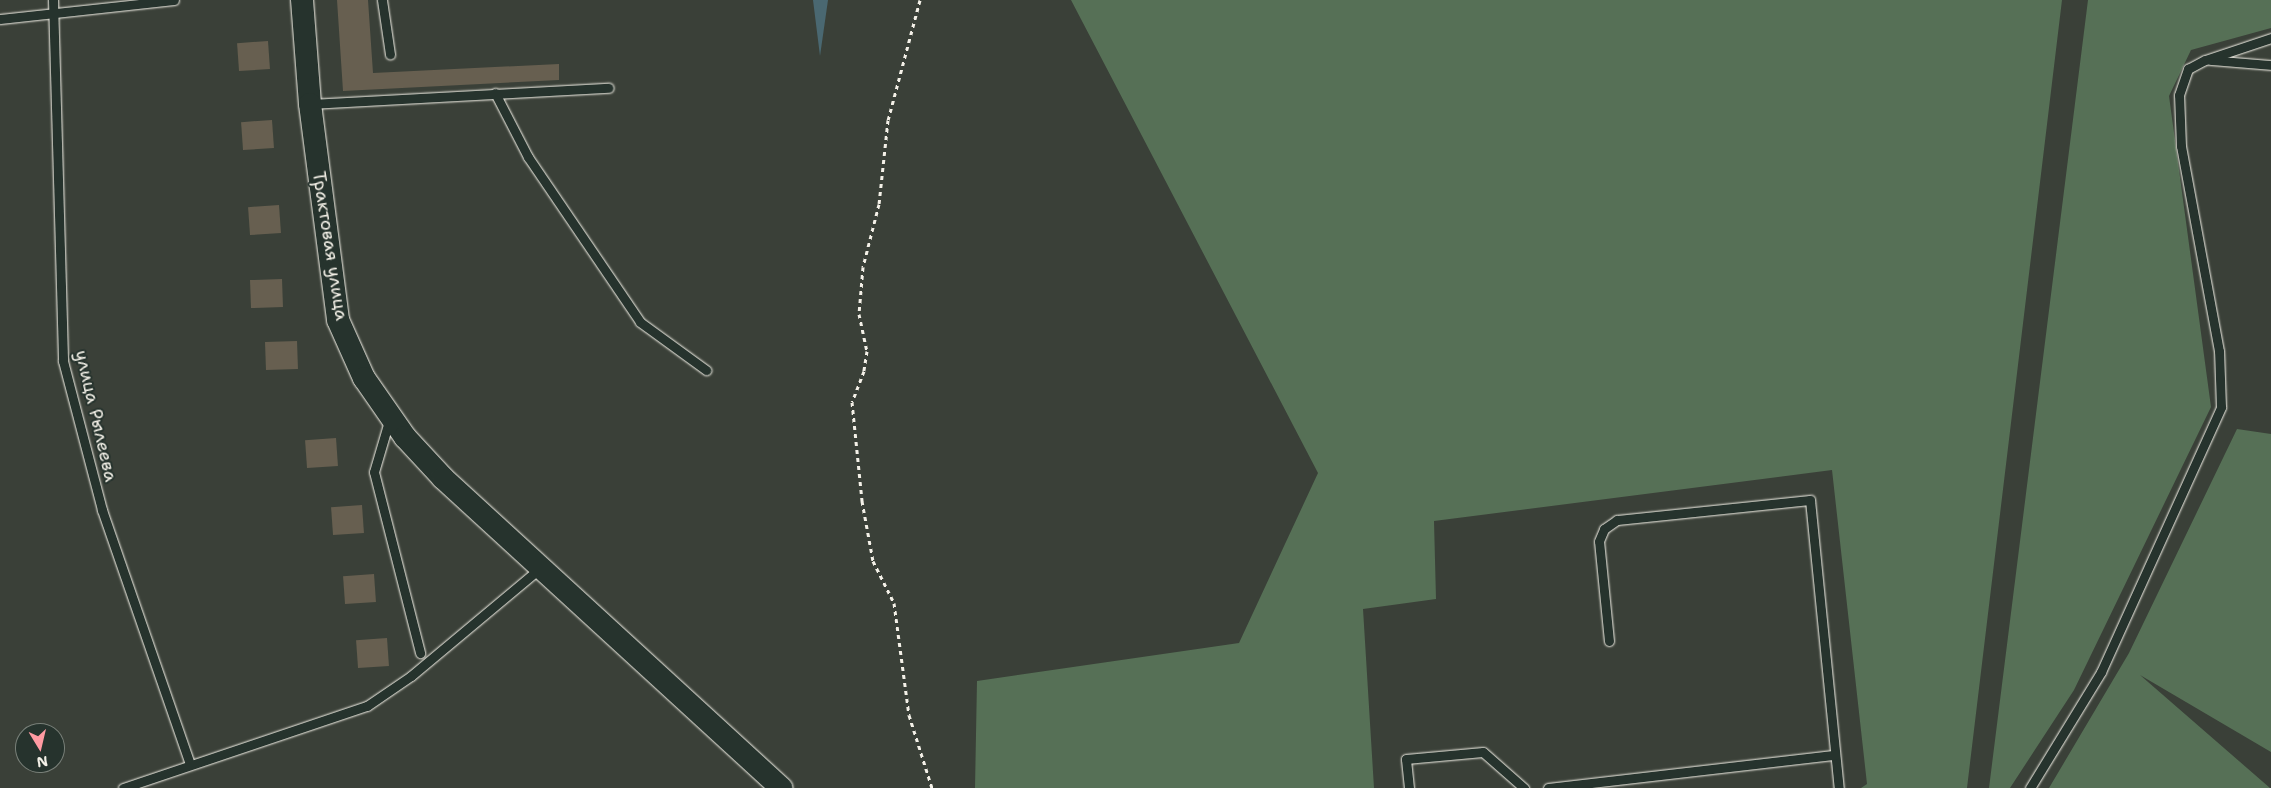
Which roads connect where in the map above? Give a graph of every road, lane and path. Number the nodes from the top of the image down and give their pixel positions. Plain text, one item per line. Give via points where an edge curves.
1 (53, 0) edge
2 (174, 0) edge
3 (302, 0) edge
4 (382, 0) edge
5 (920, 0) edge
6 (54, 14) junction
7 (0, 19) edge
8 (2271, 38) edge
9 (390, 54) dead end
10 (2205, 60) junction
11 (2271, 65) edge
12 (610, 88) dead end
13 (494, 93) junction
14 (310, 104) junction
15 (706, 370) dead end
16 (391, 417) junction
17 (540, 568) junction
18 (1609, 641) dead end
19 (420, 652) dead end
20 (1835, 755) junction
21 (190, 764) junction
22 (123, 788) edge
23 (781, 788) edge
24 (932, 788) edge
25 (1409, 788) edge
26 (1524, 788) edge
27 (1548, 788) edge
28 (1839, 788) edge
29 (2030, 788) edge

1 - 6 lane, улица Рылеева
2 - 6 lane
3 - 14 street, Трактовая улица
4 - 9 lane
5 - 24 path via 888,120 879,204 863,267 859,314 867,351 864,371 852,402 862,501 873,561 894,603 909,715
6 - 7 lane
6 - 21 lane, улица Рылеева via 63,361 102,510
8 - 10 lane
10 - 11 lane
10 - 29 lane via 2188,69 2179,95 2181,146 2219,351 2221,407 2101,672
12 - 13 lane
13 - 14 lane
13 - 15 lane via 528,157 640,322
14 - 16 street, Трактовая улица via 338,320 364,378
16 - 17 street, Трактовая улица via 405,437 444,478
16 - 19 lane via 374,472
17 - 21 lane via 411,676 368,706 336,720
17 - 23 street, Трактовая улица
18 - 20 lane via 1599,541 1604,529 1617,520 1810,500
20 - 27 lane
20 - 28 lane
21 - 22 lane
25 - 26 lane via 1406,759 1483,752

